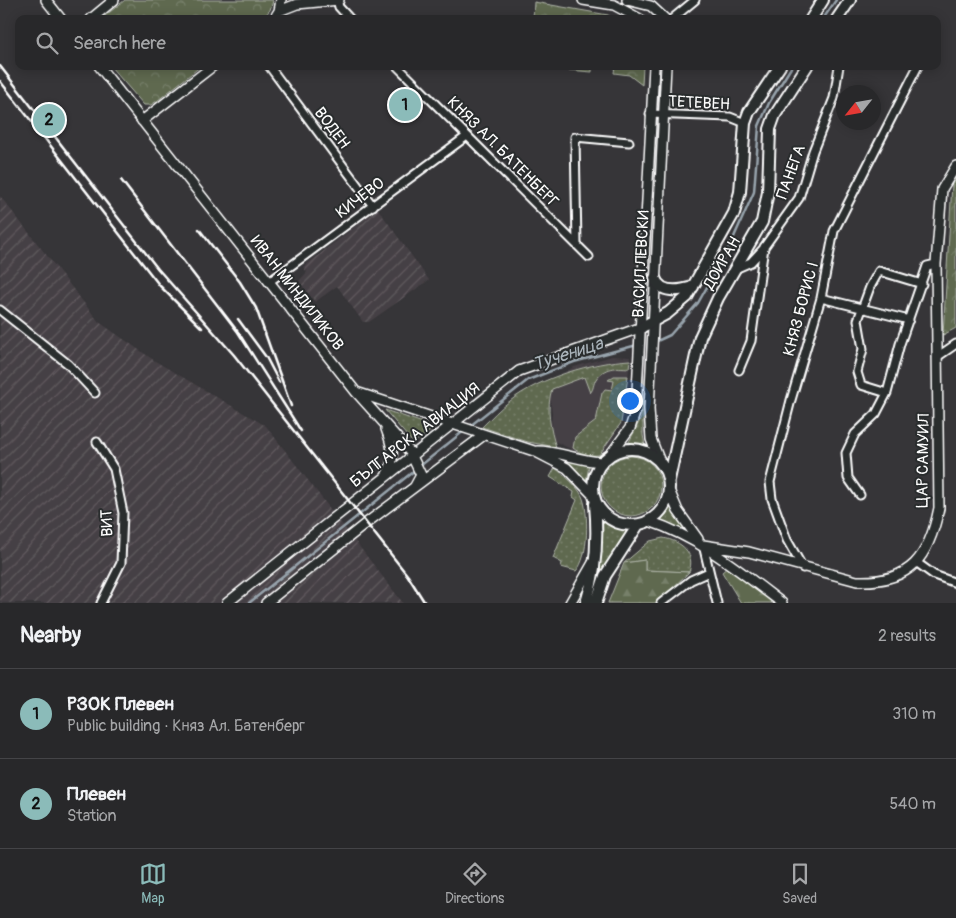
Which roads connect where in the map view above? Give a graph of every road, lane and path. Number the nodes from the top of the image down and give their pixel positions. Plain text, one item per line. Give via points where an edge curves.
1 (46, 0) edge
2 (114, 0) edge
3 (281, 0) edge
4 (337, 0) edge
5 (583, 0) edge
6 (627, 0) edge
7 (695, 0) edge
8 (824, 0) edge
9 (848, 3) edge
10 (58, 15) edge
11 (96, 15) edge
12 (276, 15) edge
13 (346, 15) edge
14 (632, 15) edge
15 (661, 15) edge
16 (677, 15) edge
17 (814, 15) edge
18 (840, 15) edge
19 (101, 70) edge
20 (208, 70) edge
21 (272, 70) edge
22 (401, 70) edge
23 (654, 70) edge
24 (666, 70) edge
25 (777, 70) edge
26 (804, 70) edge
27 (838, 70) edge
28 (916, 70) edge
29 (650, 114) junction
30 (662, 115) junction
31 (142, 121) junction
32 (745, 123) junction
33 (467, 136) junction
34 (629, 142) dead end
35 (956, 166) edge
36 (373, 206) junction
37 (577, 244) junction
38 (764, 247) junction
39 (589, 257) dead end
40 (936, 264) junction
41 (735, 269) junction
42 (655, 278) junction
43 (269, 282) junction
44 (922, 284) junction
45 (693, 288) junction
46 (821, 298) junction
47 (863, 309) junction
48 (0, 310) edge
49 (909, 320) junction
50 (653, 322) junction
51 (642, 327) junction
52 (956, 344) edge
53 (937, 357) junction
54 (739, 370) dead end
55 (95, 392) dead end
56 (356, 392) junction
57 (886, 393) junction
58 (384, 425) junction
59 (454, 425) junction
60 (480, 433) junction
61 (97, 442) dead end
62 (534, 451) junction
63 (610, 455) junction
64 (414, 458) junction
65 (602, 462) junction
66 (660, 462) junction
67 (380, 482) junction
68 (669, 485) junction
69 (415, 486) junction
70 (860, 495) dead end
71 (594, 498) junction
72 (649, 521) junction
73 (638, 525) junction
74 (703, 545) junction
75 (594, 561) junction
76 (916, 562) junction
77 (803, 568) junction
78 (709, 572) junction
79 (956, 583) edge
80 (101, 603) edge
81 (227, 603) edge
82 (266, 603) edge
83 (570, 603) edge
84 (586, 603) edge
85 (596, 603) edge
86 (661, 603) edge
87 (717, 603) edge
88 (782, 603) edge

1 - 10 street
2 - 11 street
3 - 12 street
4 - 12 street via 297,4
4 - 13 street
5 - 14 street via 614,5
6 - 15 street via 651,6
7 - 16 street
8 - 17 main road
9 - 18 main road
19 - 31 street, ИВАН МИНДИЛИКОВ
20 - 31 street
21 - 36 street, ВОДЕН
22 - 33 street, КНЯЗ АЛ. БАТЕНБЕРГ
23 - 29 street, ВАСИЛ ЛЕВСКИ
24 - 30 street, ВАСИЛ ЛЕВСКИ
25 - 32 main road, ДОЙРАН
26 - 41 main road, ДОЙРАН via 770,129 766,208 754,238
27 - 38 street, ПАНЕГА via 834,98 799,198
28 - 46 street, КНЯЗ БОРИС I via 834,231
29 - 30 street, ТЕТЕВЕН
29 - 51 street, ВАСИЛ ЛЕВСКИ
30 - 32 street, ТЕТЕВЕН via 730,116
30 - 42 street, ВАСИЛ ЛЕВСКИ
31 - 43 street, ИВАН МИНДИЛИКОВ
32 - 45 main road, ДОЙРАН via 738,202
33 - 36 street, КИЧЕВО
33 - 37 street, КНЯЗ АЛ. БАТЕНБЕРГ
34 - 37 street via 576,137
35 - 40 street, ЦАР САМУИЛ via 942,189
36 - 43 street, КИЧЕВО
37 - 39 street, КНЯЗ АЛ. БАТЕНБЕРГ
38 - 41 street via 751,262
38 - 54 street, ПАНЕГА via 751,341
40 - 44 street via 927,266
40 - 53 street, ЦАР САМУИЛ
41 - 68 main road, ДОЙРАН via 700,337
42 - 45 main road via 659,285 670,290
42 - 50 street, ВАСИЛ ЛЕВСКИ
43 - 56 street, ИВАН МИНДИЛИКОВ
44 - 47 street via 879,271
44 - 49 street
45 - 50 main road, ДОЙРАН via 680,304
46 - 47 street
46 - 77 street, КНЯЗ БОРИС I via 770,482 772,499 787,540
47 - 49 street
47 - 57 street via 858,320 863,349 857,372 861,385
48 - 55 street via 68,364
49 - 57 street
50 - 51 main road, ДОЙРАН
50 - 66 street, ВАСИЛ ЛЕВСКИ via 649,428
51 - 59 street, БЪЛГАРСКА АВИАЦИЯ via 526,368
51 - 63 street, ВАСИЛ ЛЕВСКИ via 634,420
52 - 53 street
53 - 76 street, ЦАР САМУИЛ via 938,508 930,542
56 - 58 street, ИВАН МИНДИЛИКОВ
56 - 59 street
57 - 70 street via 876,414 855,434 846,453 848,478
58 - 64 street, ИВАН МИНДИЛИКОВ
58 - 67 street via 393,454 390,469
59 - 60 street
59 - 64 street, БЪЛГАРСКА АВИАЦИЯ
60 - 62 street
60 - 69 street
61 - 80 street, ВИТ via 114,470 123,513 121,563
62 - 65 street
62 - 71 street via 567,468
63 - 65 main road
63 - 66 main road via 620,450 636,450 652,455
64 - 67 street, БЪЛГАРСКА АВИАЦИЯ
64 - 69 street via 421,473
65 - 71 main road via 593,484
66 - 68 main road
67 - 81 street, БЪЛГАРСКА АВИАЦИЯ
68 - 72 main road via 663,508
68 - 74 street via 682,517
69 - 82 street
71 - 73 main road via 608,518 627,526
71 - 75 main road via 597,525
72 - 73 main road
72 - 74 street via 680,532
73 - 85 main road via 605,576
74 - 77 street, ЦАР САМУИЛ via 749,552
74 - 78 street
74 - 88 street
75 - 83 street
75 - 84 main road
76 - 77 street, ЦАР САМУИЛ via 894,577 875,582
76 - 79 street via 934,575
78 - 86 street via 692,580
78 - 87 street

